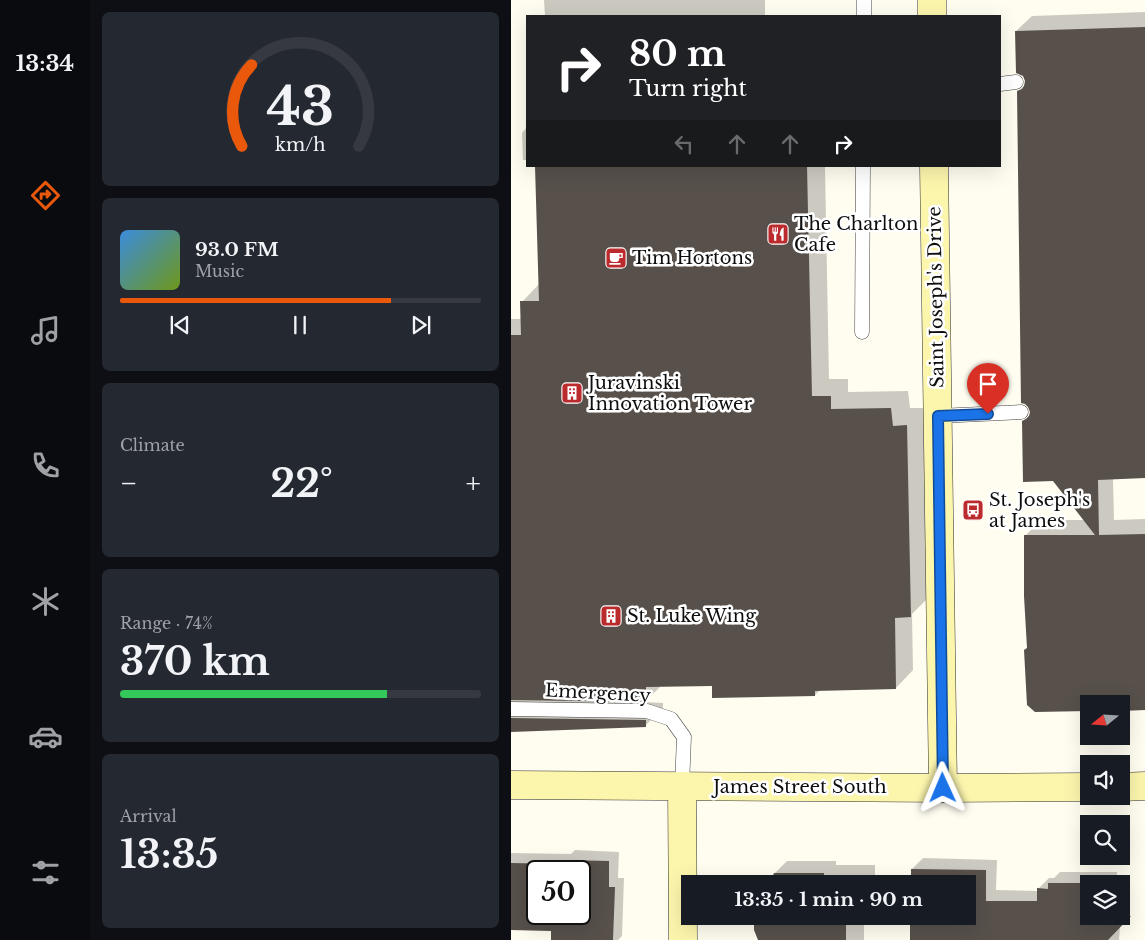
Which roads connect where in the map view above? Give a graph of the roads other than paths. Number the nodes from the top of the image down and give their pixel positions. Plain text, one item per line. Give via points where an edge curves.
1 (864, 0) edge
2 (932, 0) edge
3 (864, 15) edge
4 (932, 15) edge
5 (1017, 82) dead end
6 (1001, 84) edge
7 (863, 167) edge
8 (934, 167) edge
9 (862, 332) dead end
10 (1021, 412) dead end
11 (938, 416) junction
12 (511, 709) edge
13 (511, 786) edge
14 (682, 786) junction
15 (1130, 786) edge
16 (1145, 786) edge
17 (1080, 787) edge
18 (943, 788) junction
19 (683, 940) edge

1 - 3 lane
2 - 4 main road
5 - 6 lane
7 - 9 lane
8 - 11 main road, Saint Joseph's Drive
10 - 11 lane
11 - 18 main road, Saint Joseph's Drive
12 - 14 lane, Emergency via 647,711 671,719 684,736
13 - 14 main road, James Street South
14 - 18 main road, James Street South
14 - 19 main road
15 - 16 main road
17 - 18 main road, James Street South

